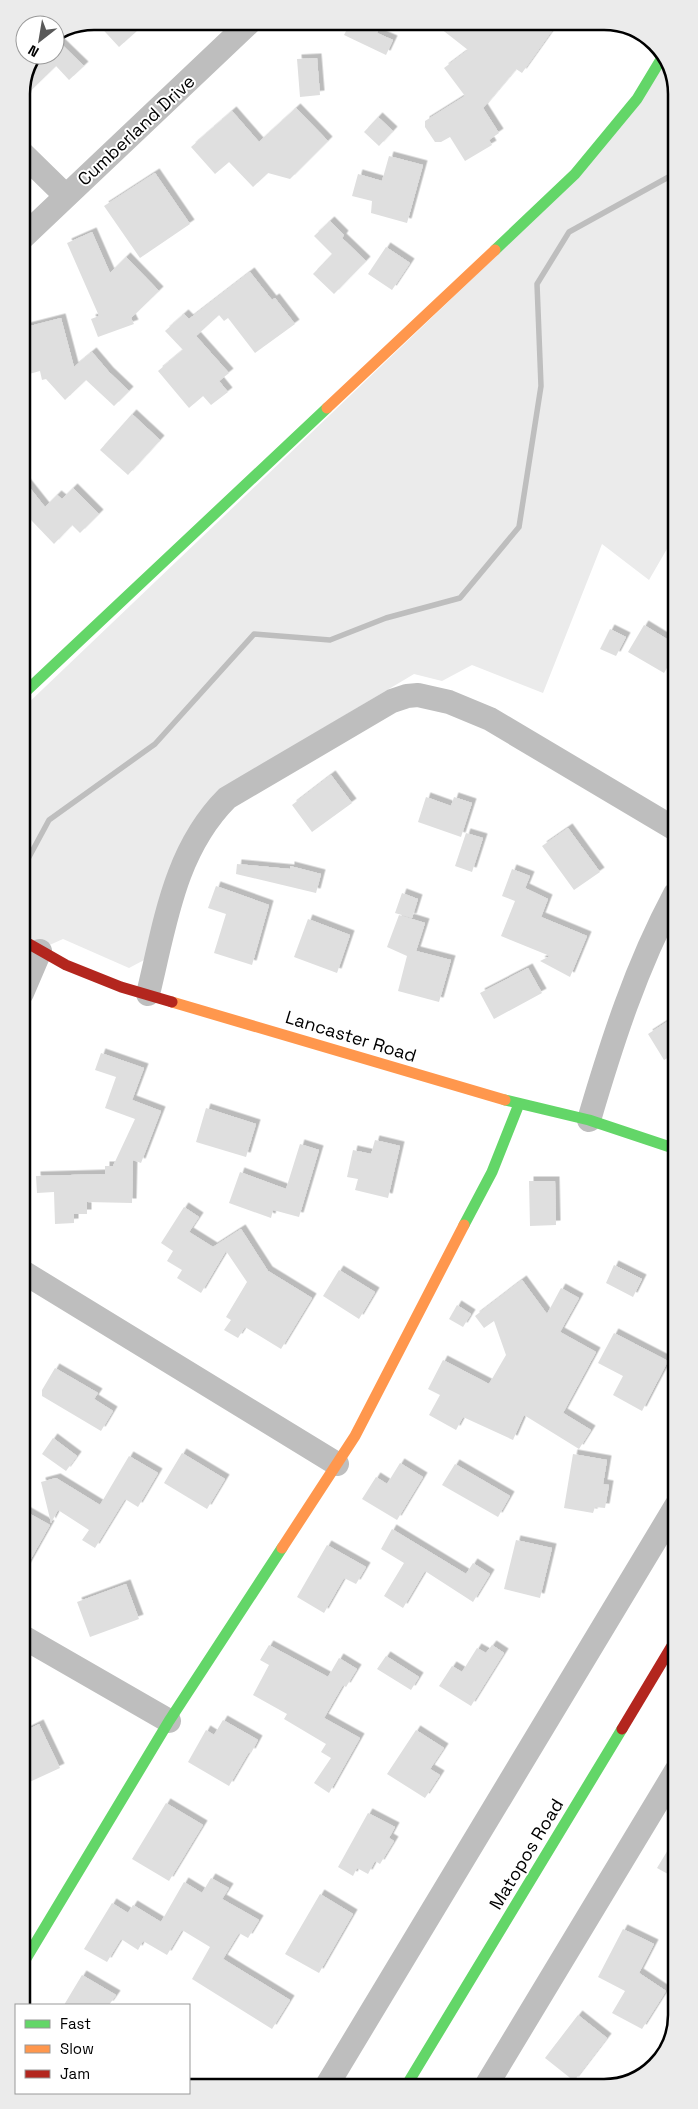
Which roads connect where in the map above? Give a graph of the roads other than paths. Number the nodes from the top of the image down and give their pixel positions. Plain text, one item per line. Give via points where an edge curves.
1 (241, 30) edge
2 (659, 62) edge
3 (30, 160) edge
4 (66, 196) junction
5 (30, 230) edge
6 (30, 687) edge
7 (668, 825) edge
8 (668, 909) edge
9 (31, 946) edge
10 (148, 994) junction
11 (519, 1104) junction
12 (589, 1120) junction
13 (668, 1146) edge
14 (30, 1276) edge
15 (337, 1464) junction
16 (668, 1519) edge
17 (30, 1640) edge
18 (668, 1652) edge
19 (169, 1721) junction
20 (668, 1785) edge
21 (30, 1952) edge
22 (331, 2079) edge
23 (410, 2079) edge
24 (490, 2079) edge

1 - 4 street, Cumberland Drive
2 - 6 street via 637,99 575,174
3 - 4 street
4 - 5 street, Cumberland Drive
7 - 10 street via 490,719 449,702 418,695 406,696 392,701 227,798 216,810 190,848 179,873
8 - 12 street via 634,980
9 - 10 street, Lancaster Road via 94,977
10 - 11 street, Lancaster Road
11 - 12 street, Lancaster Road
11 - 15 street via 492,1172 355,1436
12 - 13 street, Lancaster Road
14 - 15 street
15 - 19 street
16 - 22 street
17 - 19 street
18 - 23 street, Matopos Road
19 - 21 street
20 - 24 street

